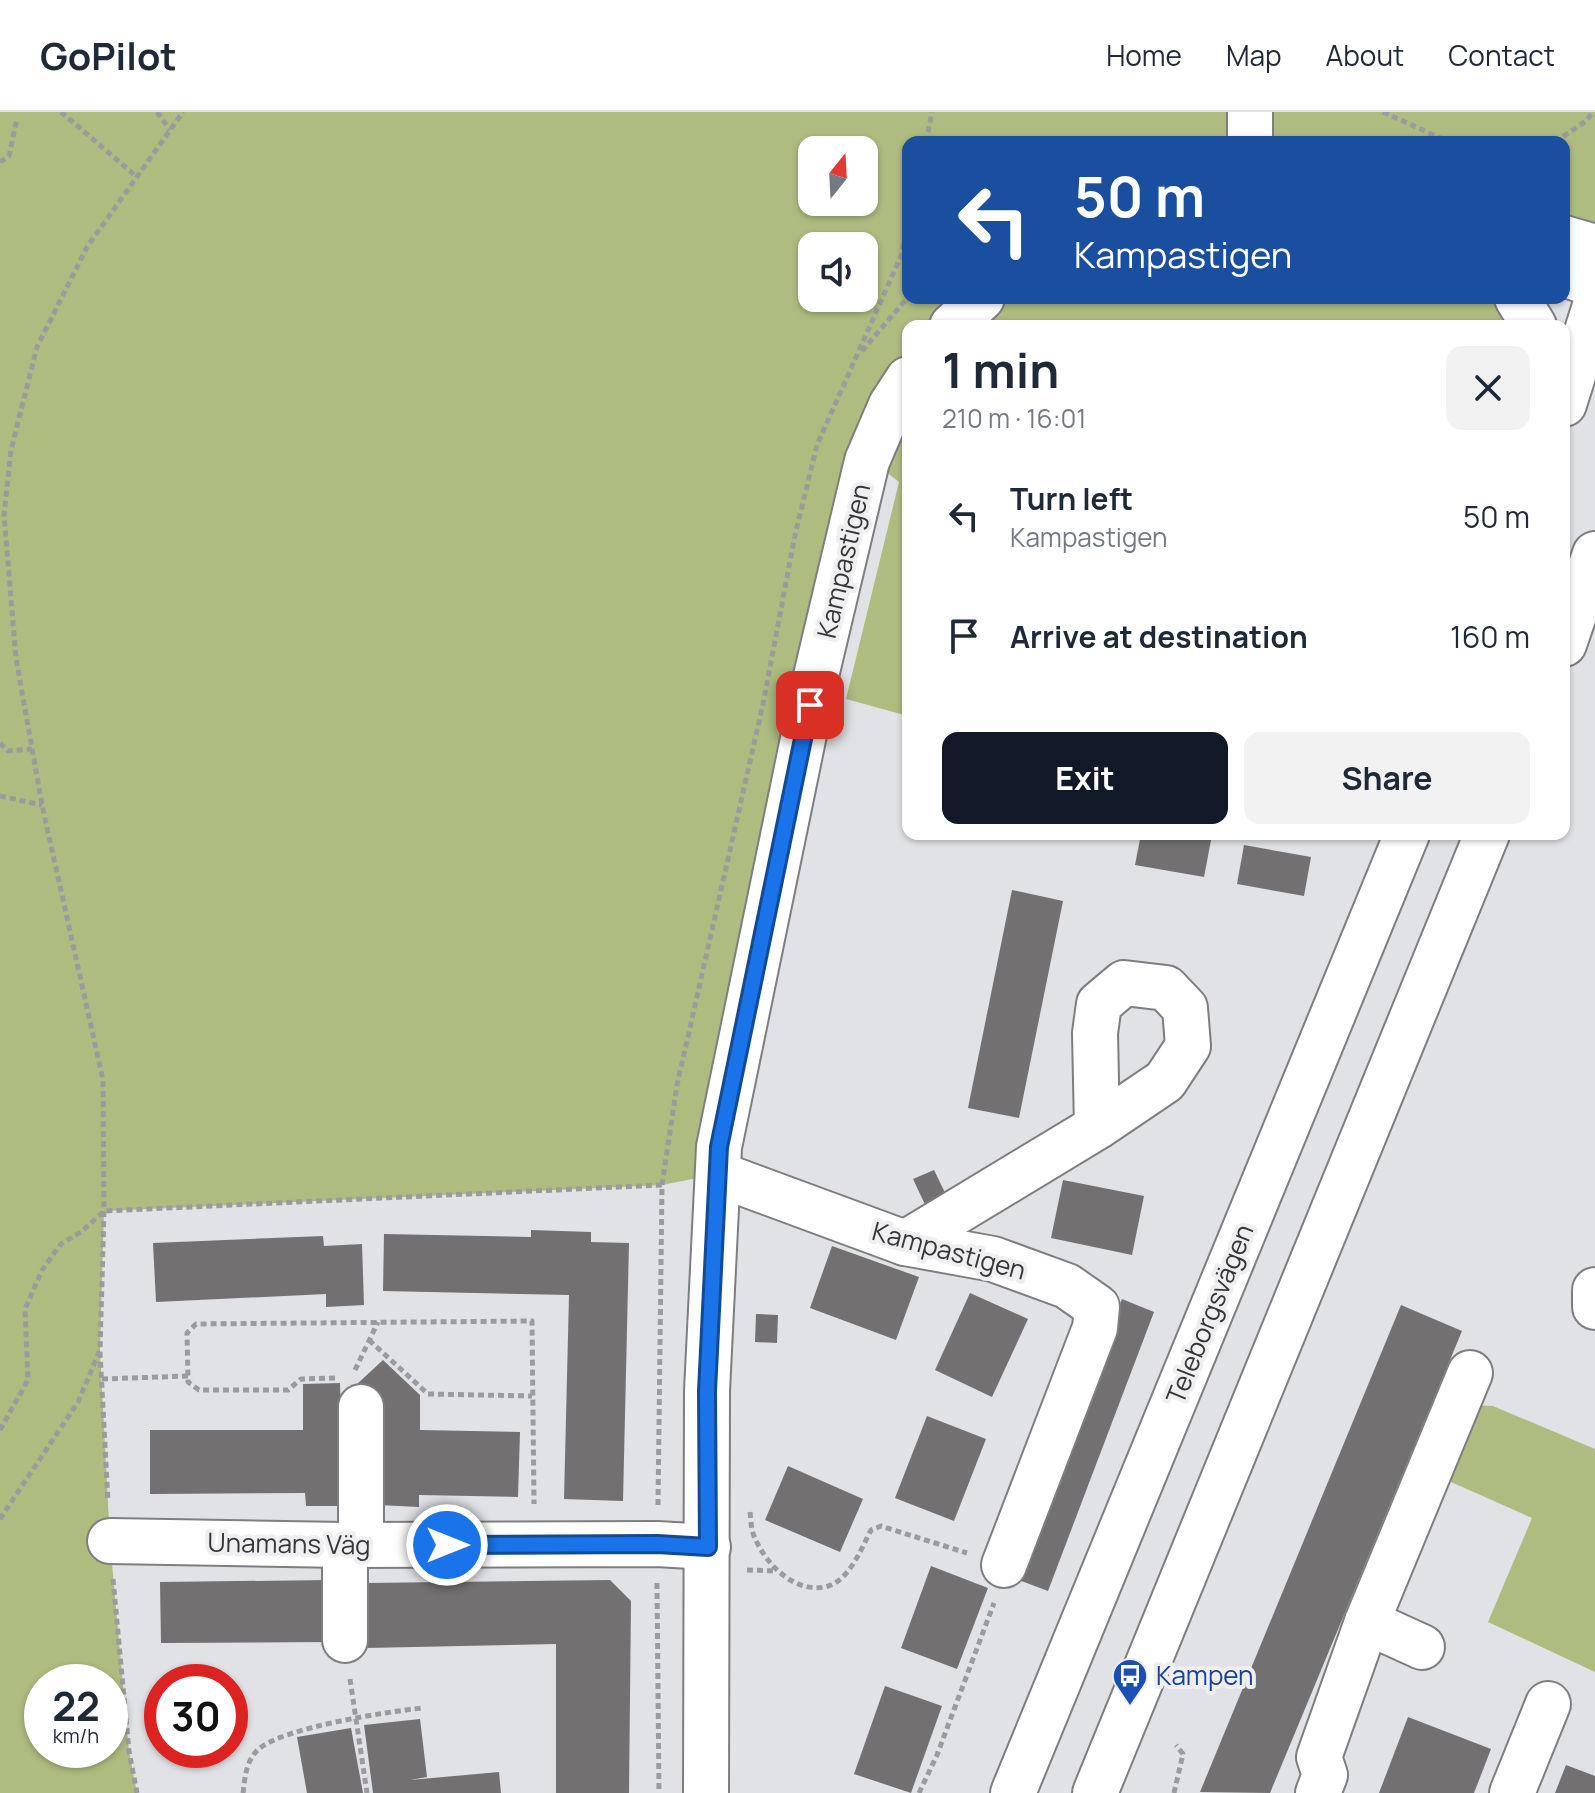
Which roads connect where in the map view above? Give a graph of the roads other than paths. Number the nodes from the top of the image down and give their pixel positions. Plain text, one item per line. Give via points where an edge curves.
1 (1250, 112) edge
2 (1250, 136) edge
3 (1570, 240) edge
4 (1595, 247) edge
5 (1570, 276) edge
6 (1595, 285) edge
7 (976, 304) edge
8 (1595, 306) edge
9 (958, 320) edge
10 (1570, 385) edge
11 (902, 388) edge
12 (1595, 554) edge
13 (1579, 610) edge
14 (1405, 840) edge
15 (1485, 840) edge
16 (1097, 1127) dead end
17 (718, 1174) junction
18 (905, 1243) junction
19 (1595, 1290) edge
20 (1595, 1307) edge
21 (1470, 1373) dead end
22 (356, 1392) road end
23 (110, 1541) dead end
24 (353, 1545) junction
25 (708, 1547) junction
26 (1004, 1565) road end
27 (1367, 1622) junction
28 (345, 1640) road end
29 (1422, 1647) dead end
30 (1548, 1704) dead end
31 (706, 1793) edge
32 (1013, 1793) edge
33 (1095, 1793) edge
34 (1318, 1793) edge
35 (1512, 1793) edge

1 - 2 main road
3 - 4 main road
5 - 6 main road
7 - 9 main road
8 - 10 main road
11 - 17 main road, Kampastigen via 867,461 816,676 719,1147
12 - 13 main road
14 - 32 main road, Teleborgsvägen
15 - 33 main road
16 - 18 main road
17 - 18 main road, Kampastigen
17 - 25 main road, Kampastigen via 707,1391
18 - 26 main road, Kampastigen via 993,1259 1067,1286 1097,1307 1095,1328
19 - 20 main road
21 - 27 main road
22 - 24 main road
23 - 24 main road, Unamans Väg
24 - 25 main road, Unamans Väg
24 - 28 main road
25 - 31 main road, Kampastigen
27 - 29 main road
27 - 34 main road via 1319,1757 1325,1775
30 - 35 main road

